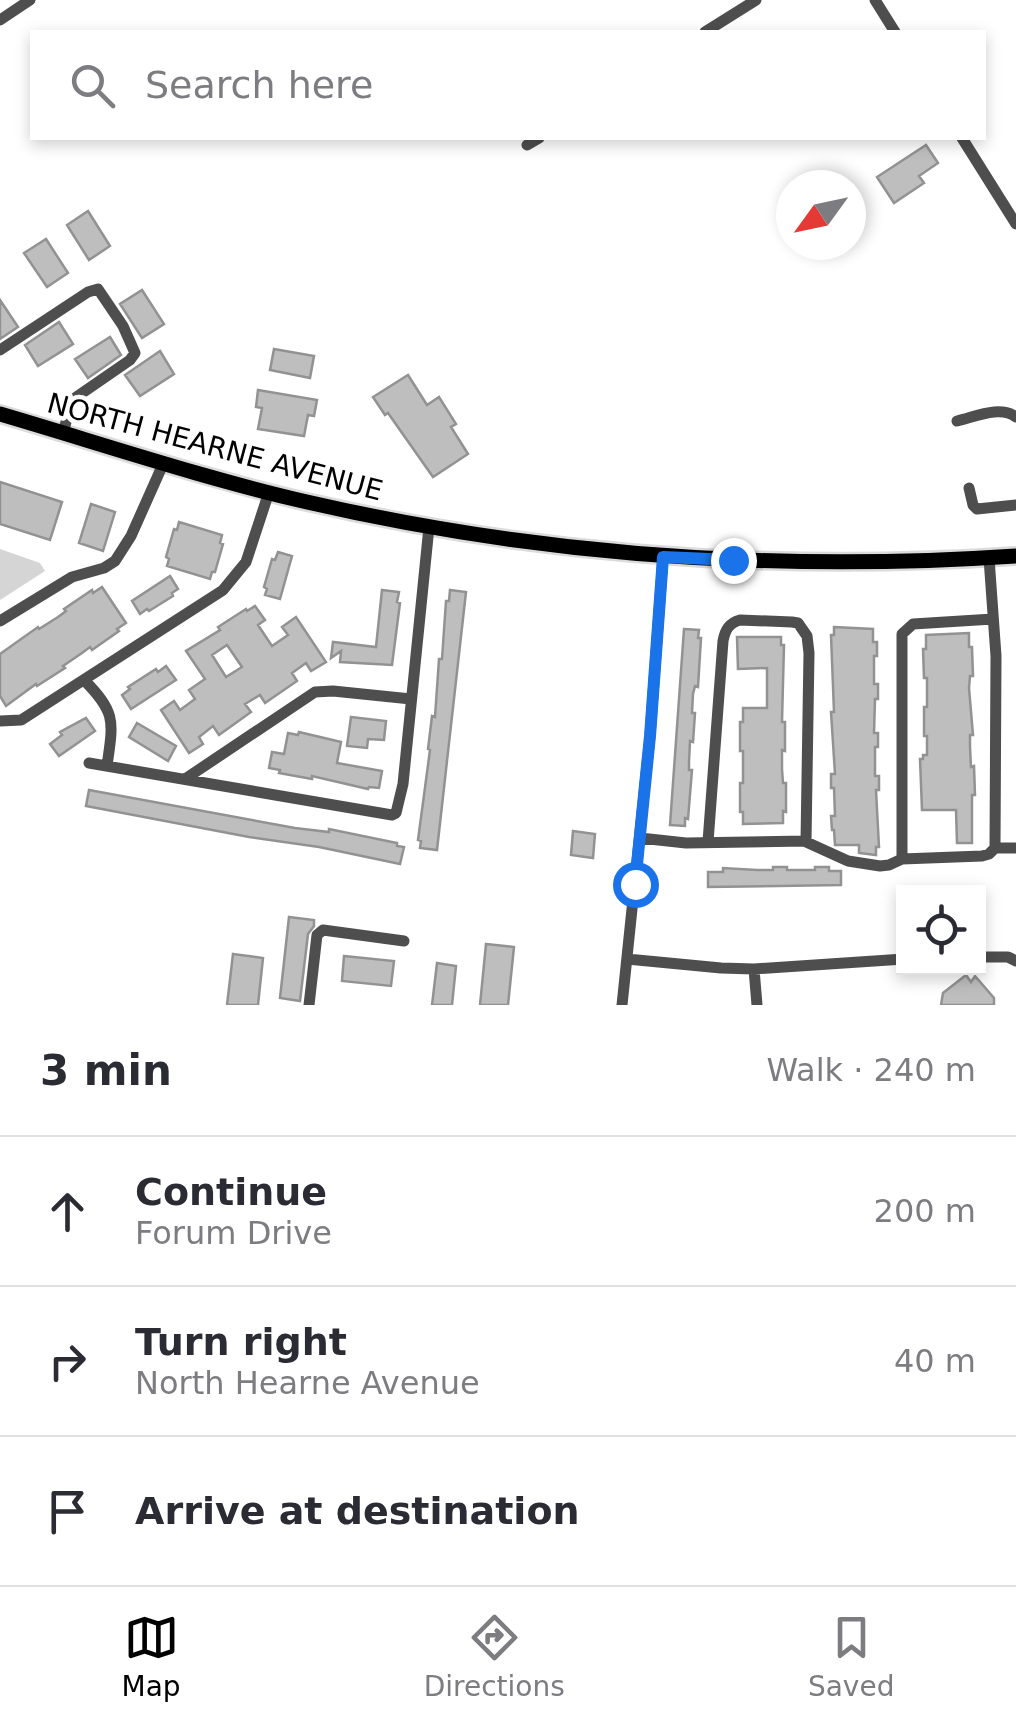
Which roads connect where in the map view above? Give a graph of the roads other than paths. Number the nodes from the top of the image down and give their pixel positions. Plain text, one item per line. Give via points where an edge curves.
1 (30, 0) edge
2 (756, 0) edge
3 (875, 0) edge
4 (0, 20) edge
5 (708, 30) edge
6 (895, 30) edge
7 (537, 140) edge
8 (963, 140) edge
9 (528, 145) dead end
10 (1016, 224) edge
11 (0, 350) edge
12 (0, 414) edge
13 (1016, 417) edge
14 (957, 421) dead end
15 (63, 432) junction
16 (164, 462) junction
17 (969, 488) dead end
18 (269, 492) junction
19 (1016, 505) edge
20 (429, 527) junction
21 (1016, 556) edge
22 (663, 557) junction
23 (989, 558) junction
24 (993, 619) junction
25 (0, 621) edge
26 (84, 680) junction
27 (411, 699) junction
28 (0, 722) edge
29 (89, 762) dead end
30 (108, 766) junction
31 (185, 779) junction
32 (640, 838) junction
33 (806, 841) junction
34 (708, 842) junction
35 (996, 848) junction
36 (1016, 848) edge
37 (902, 858) junction
38 (404, 941) dead end
39 (986, 957) edge
40 (627, 959) junction
41 (896, 959) edge
42 (1016, 960) edge
43 (754, 969) junction
44 (757, 1004) edge
45 (309, 1005) edge
46 (622, 1005) edge
47 (745, 1005) edge

1 - 4 street
2 - 5 street
3 - 6 street
7 - 9 street
8 - 10 street
11 - 15 street via 98,289 135,353 72,400
12 - 15 main road, NORTH HEARNE AVENUE
13 - 14 street via 998,411
15 - 16 main road, NORTH HEARNE AVENUE
16 - 18 main road, NORTH HEARNE AVENUE
16 - 25 street via 115,561 72,577
17 - 19 street via 976,510
18 - 20 main road, NORTH HEARNE AVENUE
18 - 26 street via 246,562 223,590
20 - 22 main road, NORTH HEARNE AVENUE
20 - 27 street
21 - 23 main road, NORTH HEARNE AVENUE
22 - 23 main road, NORTH HEARNE AVENUE via 850,564
22 - 32 street
23 - 24 street
24 - 35 street
24 - 37 street via 912,624 902,634
26 - 28 street via 21,720
26 - 30 street via 110,713
27 - 31 street via 315,692
27 - 31 street via 401,795 392,815
29 - 30 street
30 - 31 street
32 - 34 street
32 - 40 street
33 - 34 street
33 - 34 street via 807,636 798,623 740,620 723,641
33 - 37 street via 863,864
35 - 36 street
35 - 37 street via 982,856
38 - 45 street via 317,934
39 - 42 street
40 - 43 street
40 - 46 street
41 - 43 street
43 - 44 street
44 - 47 street

